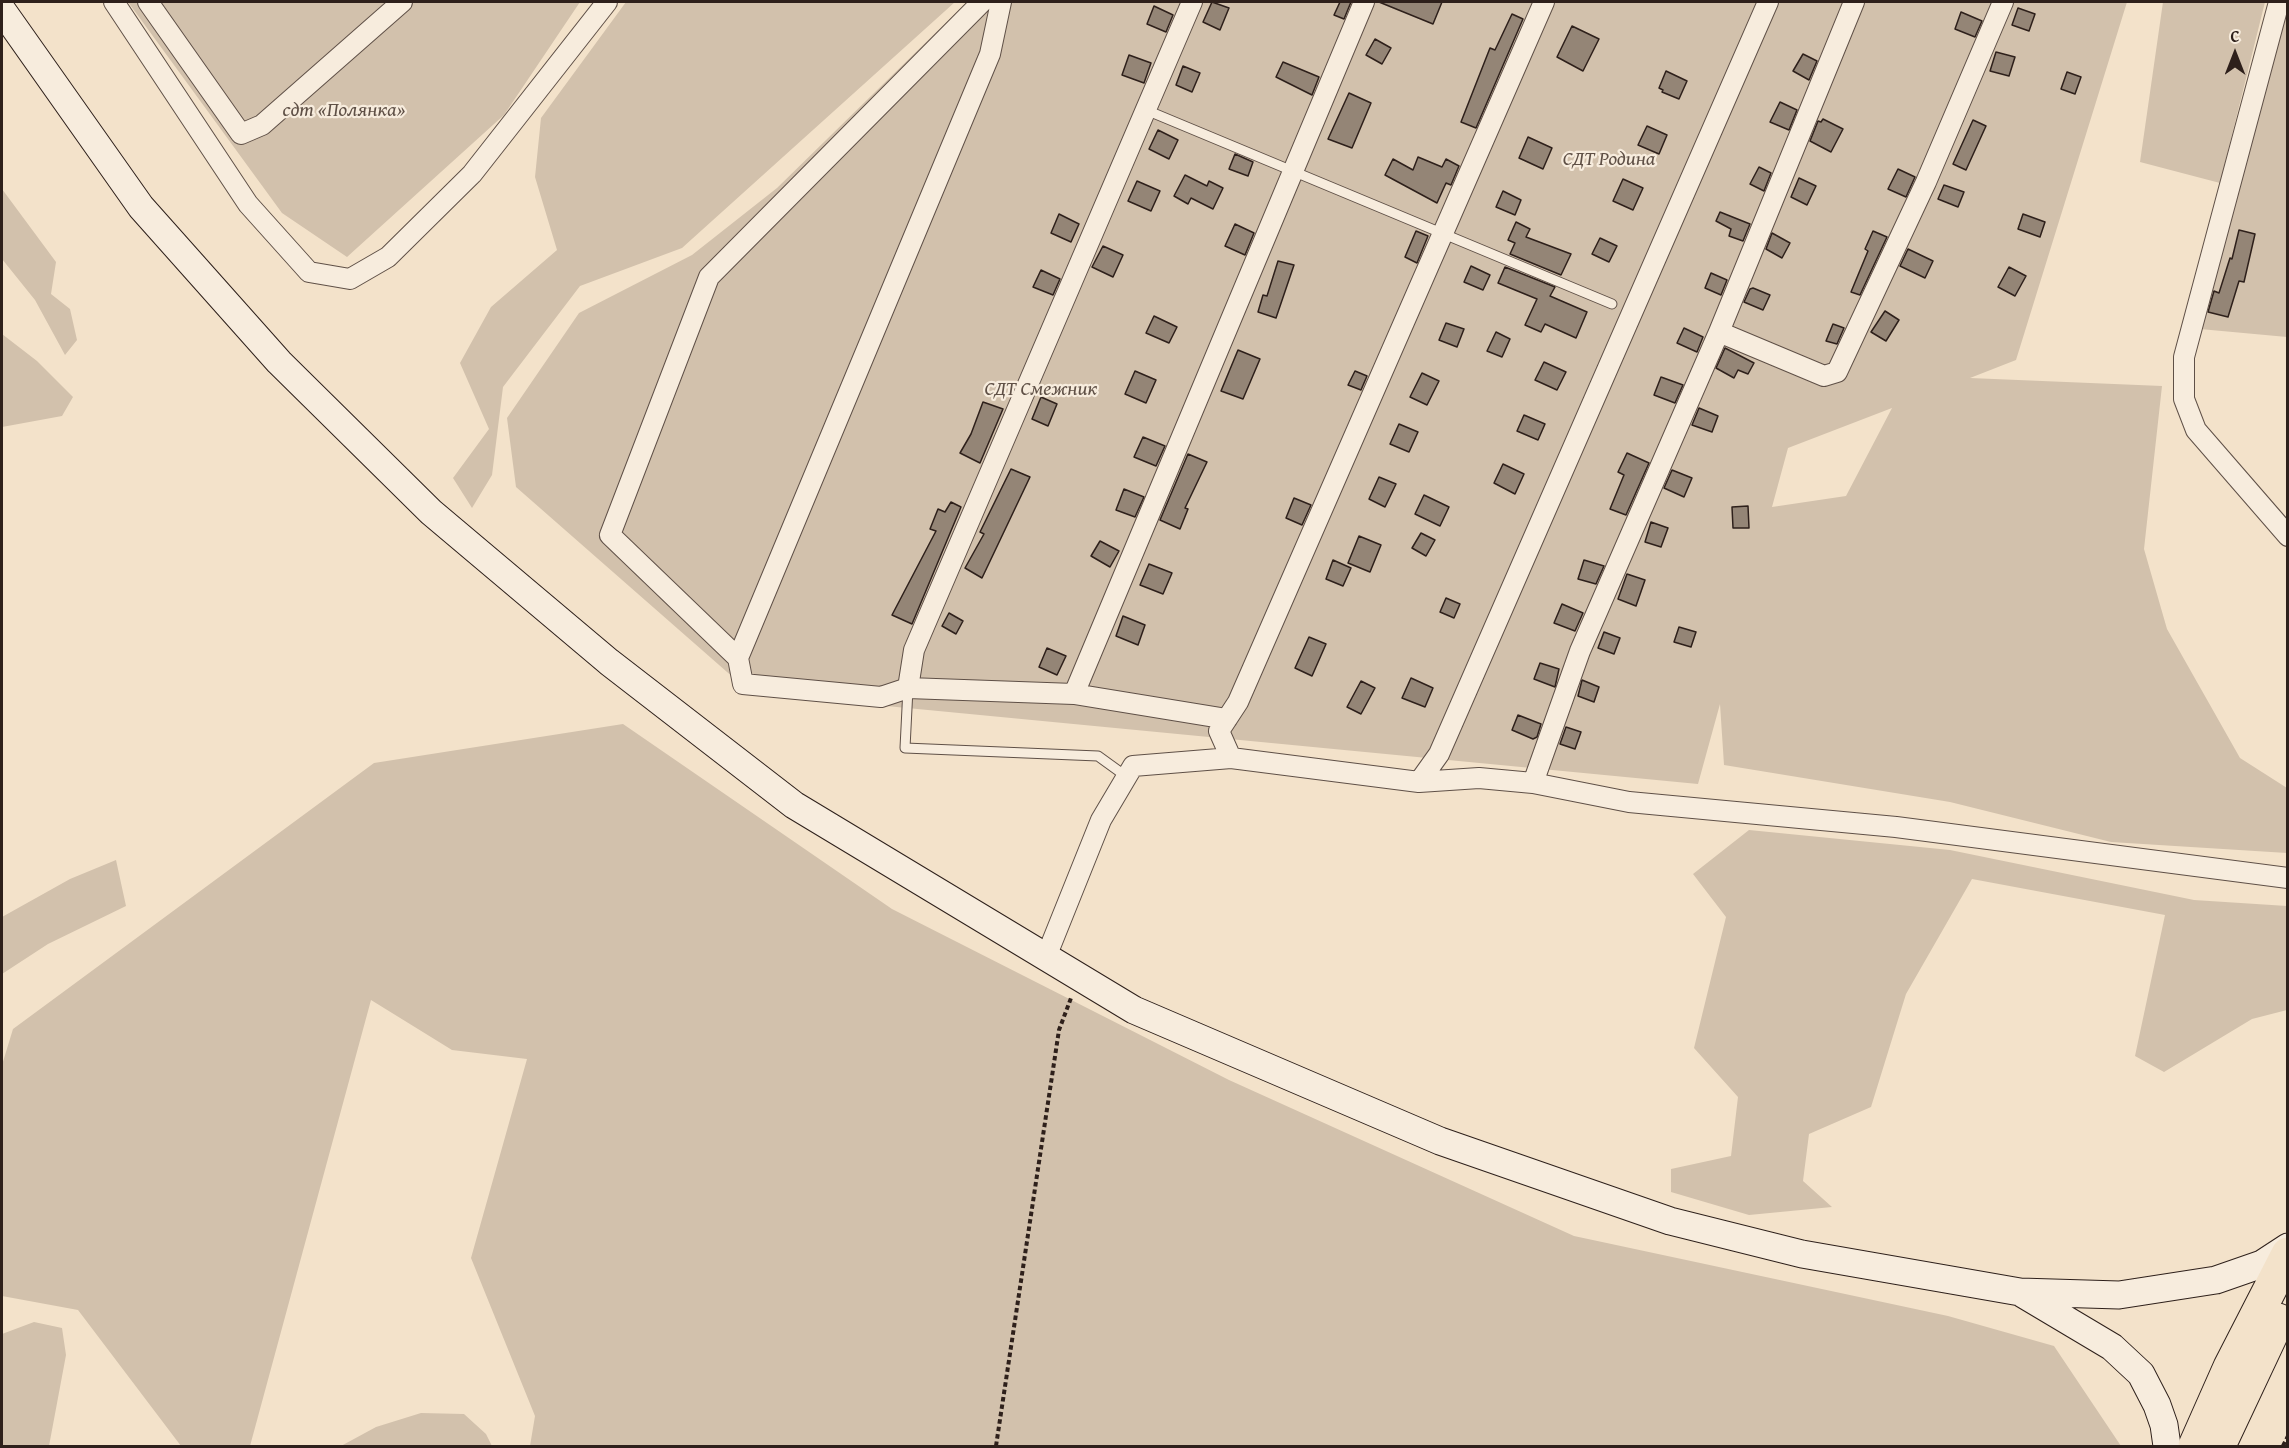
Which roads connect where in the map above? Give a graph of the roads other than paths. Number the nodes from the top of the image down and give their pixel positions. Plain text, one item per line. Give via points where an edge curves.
1 (114, 2) edge
2 (402, 2) edge
3 (607, 2) edge
4 (982, 2) edge
5 (1001, 2) edge
6 (1192, 2) edge
7 (1364, 2) edge
8 (1544, 2) edge
9 (1768, 2) edge
10 (1854, 2) edge
11 (2003, 2) edge
12 (2279, 2) edge
13 (152, 3) edge
14 (2, 10) edge
15 (1146, 110) junction
16 (1293, 172) junction
17 (1442, 234) junction
18 (1612, 304) dead end
19 (1719, 332) junction
20 (2288, 536) edge
21 (738, 658) junction
22 (908, 688) junction
23 (1074, 694) junction
24 (1227, 719) junction
25 (1231, 758) junction
26 (1126, 777) junction
27 (1419, 782) junction
28 (1533, 783) junction
29 (2288, 878) edge
30 (1046, 957) junction
31 (2288, 1247) edge
32 (2288, 1254) edge
33 (2020, 1292) junction
34 (2288, 1301) edge
35 (2167, 1446) edge
36 (2195, 1446) edge
37 (2219, 1446) edge

1 - 3 street via 248,204 309,272 350,279 388,257 472,174
2 - 13 street via 262,125 241,134
4 - 21 street via 709,277 610,535
5 - 21 street via 990,54
6 - 15 street
7 - 16 street
8 - 17 street
9 - 27 street via 1439,753
10 - 19 street
11 - 19 street via 1926,182 1837,372 1824,376
12 - 20 street via 2184,357 2184,399 2196,430
14 - 30 street via 141,207 279,362 431,512 609,662 794,804
15 - 16 lane
15 - 22 street via 914,650
16 - 17 lane
16 - 23 street
17 - 18 lane
17 - 24 street via 1238,702
19 - 28 street via 1580,651
21 - 22 street via 743,684 881,697
22 - 23 street
22 - 26 lane via 905,748 1098,756
23 - 24 street
24 - 25 street via 1219,731
25 - 26 street via 1133,766
25 - 27 street
26 - 30 street via 1101,820
27 - 28 street via 1479,778
28 - 29 street via 1629,802 1896,827
30 - 33 street via 1134,1010 1440,1141 1670,1221 1802,1254
31 - 33 street via 2262,1264 2216,1280 2119,1295
32 - 36 highway
33 - 35 street via 2112,1347 2142,1374 2164,1425
34 - 37 highway

